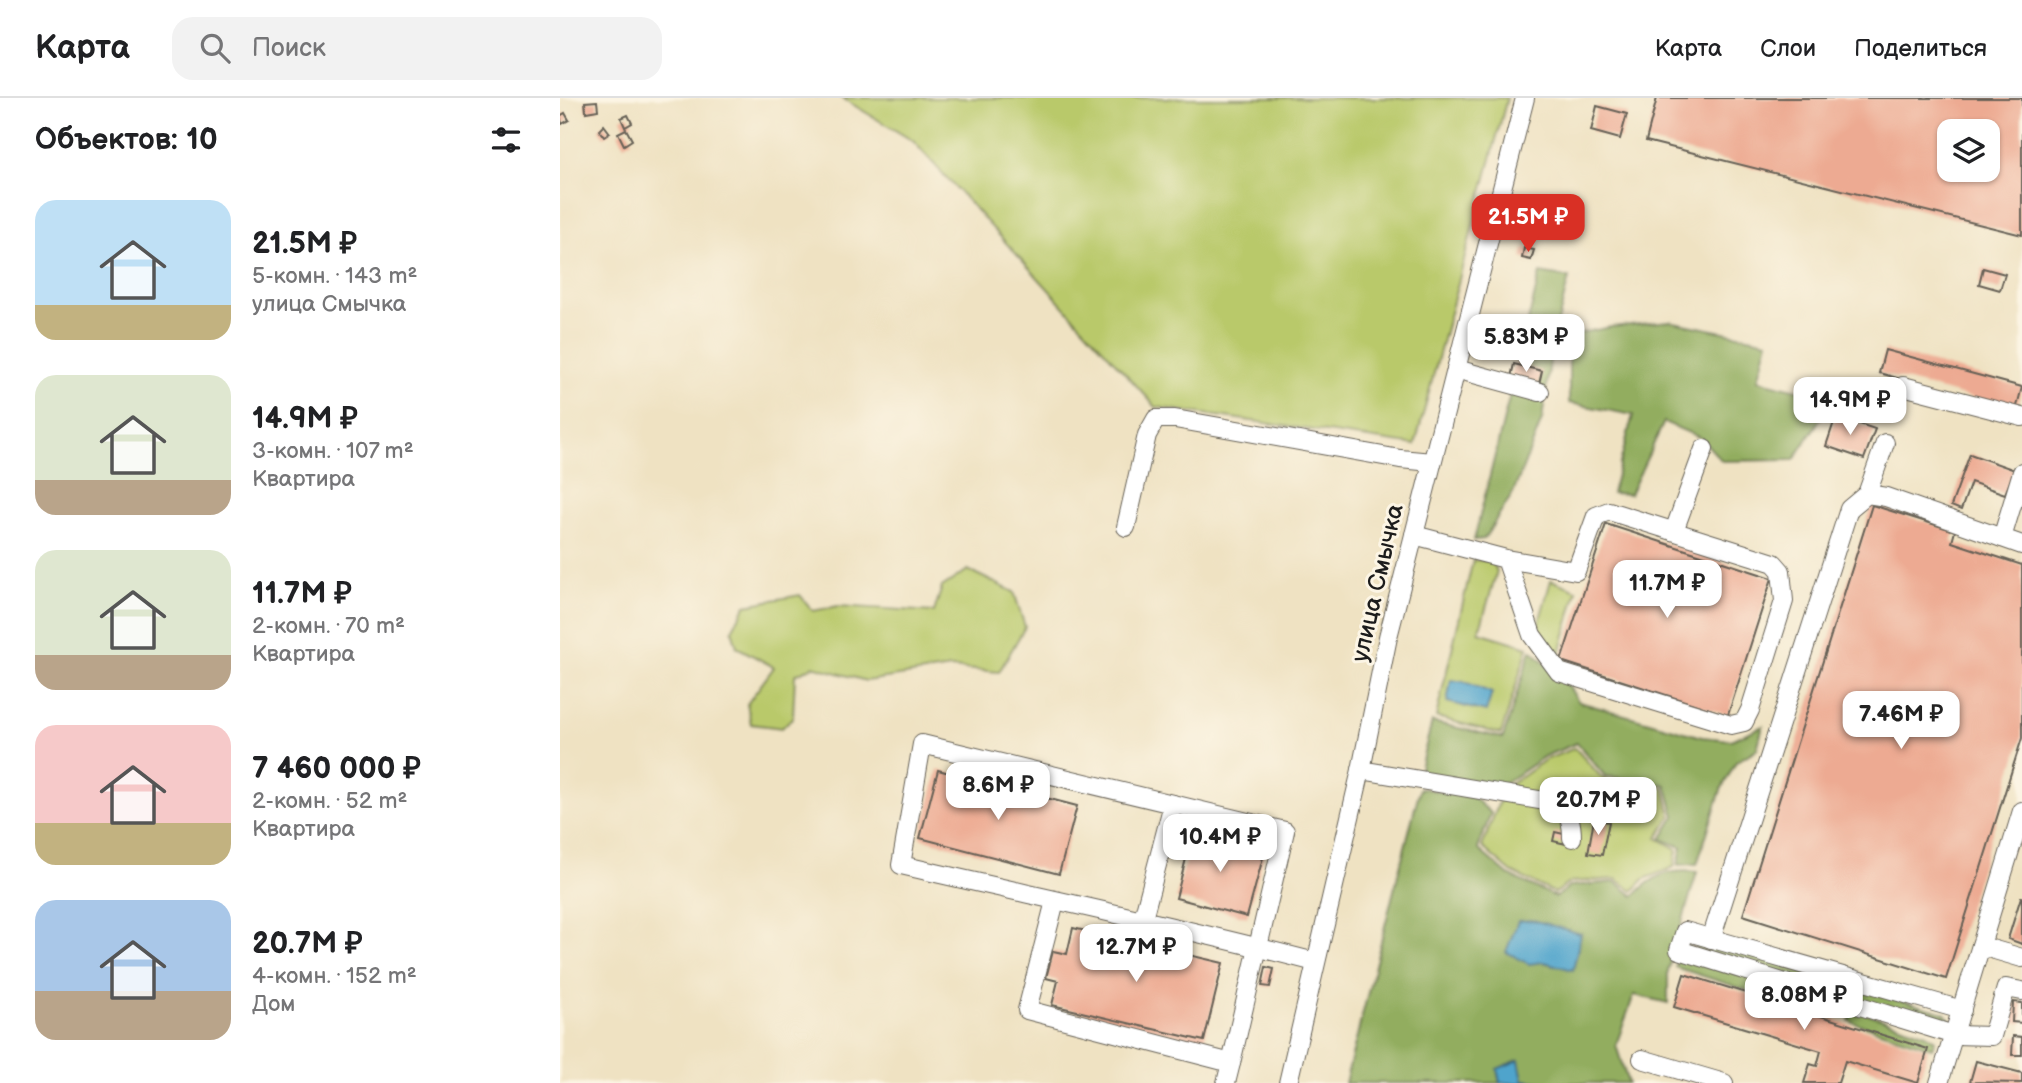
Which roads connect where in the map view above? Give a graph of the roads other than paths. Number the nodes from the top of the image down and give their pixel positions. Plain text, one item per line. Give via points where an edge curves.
1 (1525, 98) edge
2 (1456, 369) junction
3 (1903, 386) dead end
4 (1540, 392) dead end
5 (2022, 417) edge
6 (1885, 443) dead end
7 (1704, 449) dead end
8 (1432, 462) junction
9 (2022, 472) edge
10 (1867, 494) junction
11 (1126, 527) dead end
12 (1674, 531) junction
13 (1414, 536) junction
14 (2002, 538) junction
15 (2022, 545) edge
16 (1506, 559) junction
17 (1361, 770) junction
18 (1559, 803) junction
19 (1173, 804) junction
20 (1598, 810) dead end
21 (2022, 811) edge
22 (1572, 838) dead end
23 (1055, 901) junction
24 (1142, 922) junction
25 (1711, 939) junction
26 (1981, 946) junction
27 (1256, 948) junction
28 (2022, 958) edge
29 (1315, 962) junction
30 (2022, 991) edge
31 (1962, 1010) junction
32 (1954, 1035) junction
33 (1642, 1059) dead end
34 (1231, 1063) junction
35 (1226, 1083) edge
36 (1288, 1083) edge
37 (1724, 1083) edge
38 (1940, 1083) edge

1 - 2 street, улица Смычка
2 - 4 street
2 - 8 street, улица Смычка
3 - 5 street
6 - 10 street
7 - 12 street
8 - 11 street via 1156,419 1147,435
8 - 13 street, улица Смычка
9 - 14 street
10 - 14 street
10 - 25 street via 1849,509
12 - 16 street via 1609,511 1596,516 1576,571
12 - 16 street via 1773,563 1781,571 1783,601 1744,722 1731,725 1559,672 1532,635
13 - 16 street
13 - 17 street, улица Смычка
14 - 15 street
17 - 18 street
17 - 29 street, улица Смычка
18 - 20 street
18 - 22 street via 1572,823
19 - 23 street via 922,744 901,865
19 - 24 street
19 - 27 street via 1285,831
21 - 26 street
23 - 24 street
23 - 34 street via 1027,1010
24 - 27 street
25 - 31 street
25 - 32 street via 1685,932 1679,950
26 - 28 street
26 - 31 street
27 - 29 street
27 - 34 street
29 - 36 street, улица Смычка
30 - 32 street via 2006,989 1992,1036
31 - 32 street
32 - 38 street
33 - 37 street
34 - 35 street

